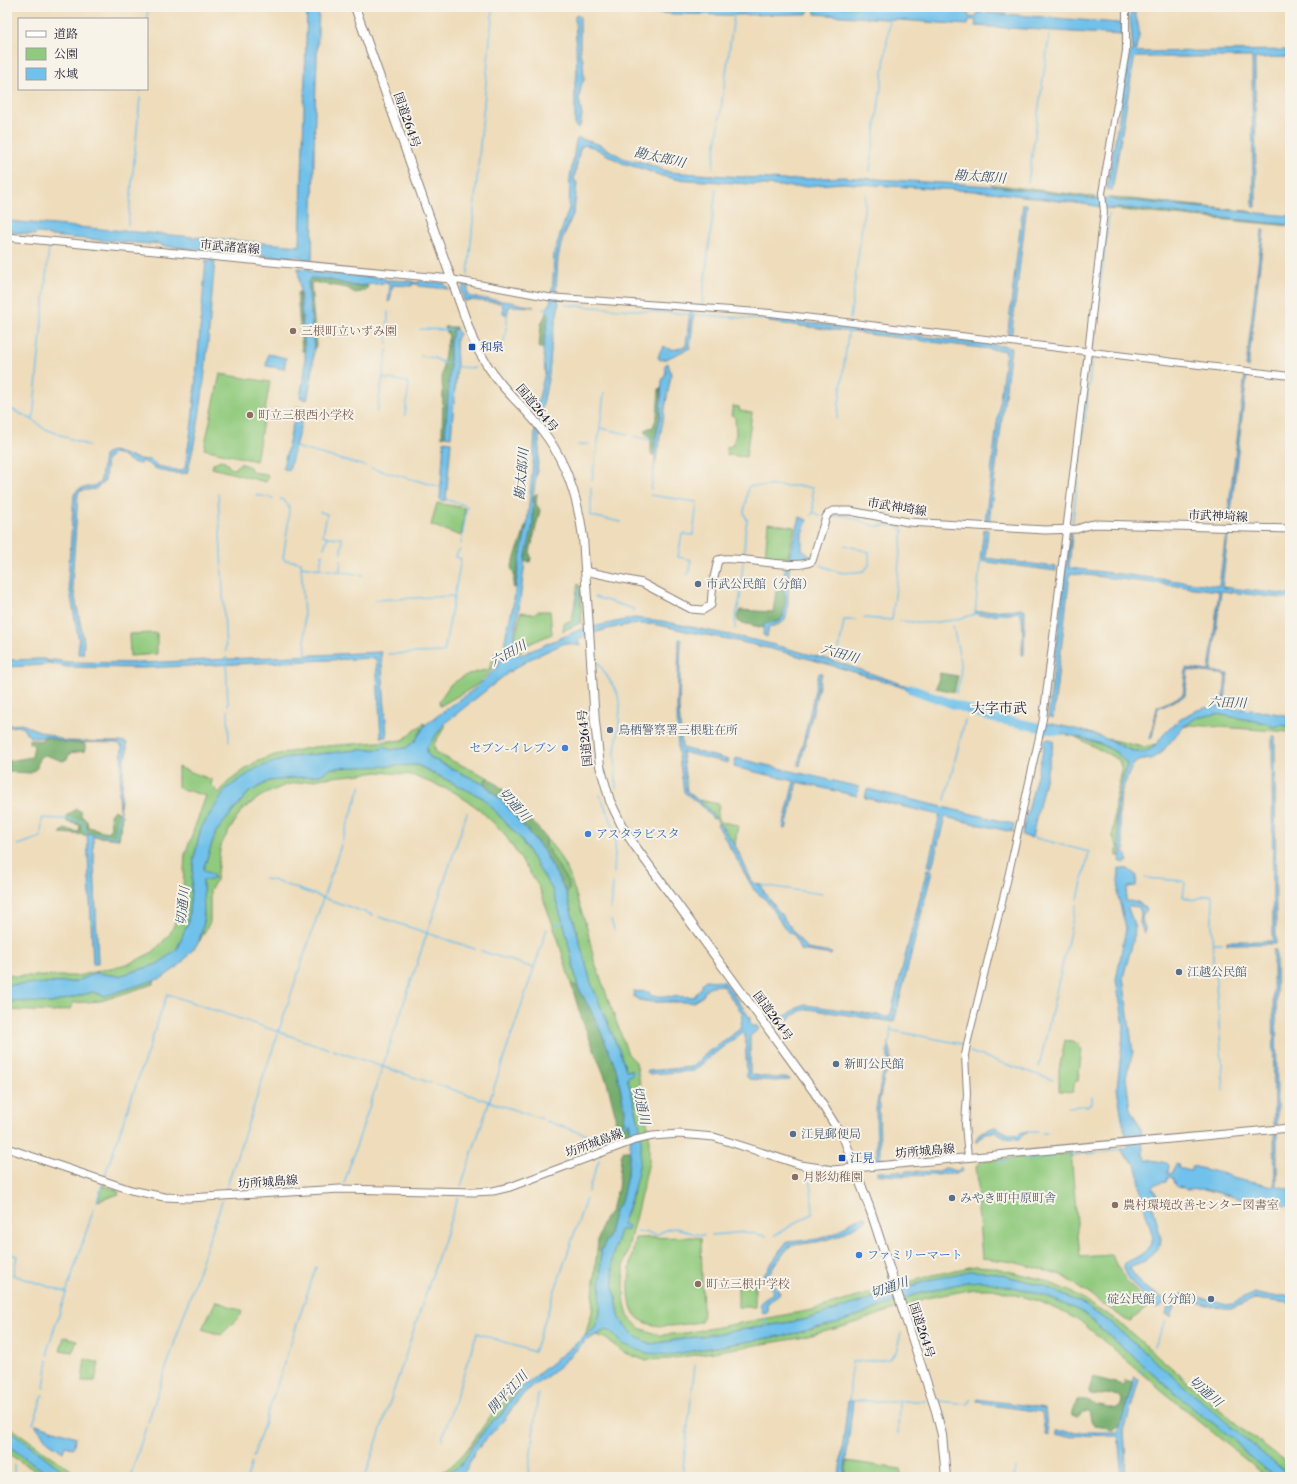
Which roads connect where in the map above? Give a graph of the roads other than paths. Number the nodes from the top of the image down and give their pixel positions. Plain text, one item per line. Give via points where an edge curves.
1 (355, 7) edge
2 (1126, 7) edge
3 (7, 238) edge
4 (451, 279) junction
5 (1088, 352) junction
6 (1290, 376) edge
7 (1290, 529) edge
8 (1066, 530) junction
9 (585, 571) junction
10 (1290, 1128) edge
11 (7, 1148) edge
12 (968, 1158) junction
13 (856, 1168) junction
14 (946, 1477) edge

1 - 4 highway, 国道264号
2 - 5 street via 1126,51 1102,195 1104,212
3 - 4 main road, 市武諸富線
4 - 5 street via 548,297 771,313
4 - 9 highway, 国道264号 via 480,353 501,384 542,430 565,468 576,498 583,537
5 - 6 street
5 - 8 street
7 - 8 main road, 市武神埼線 via 1103,524
8 - 9 main road, 市武神埼線 via 908,522 850,511 833,511 826,517 812,562 808,564 723,558 718,560 711,605 703,610 691,608 642,583
8 - 12 street via 1041,735 965,1055 965,1124
9 - 13 highway, 国道264号 via 600,766 616,814 646,863 827,1110 845,1141
10 - 12 main road, 坊所城島線
11 - 13 main road, 坊所城島線 via 130,1190 164,1197 188,1198 340,1189 493,1191 613,1148 653,1136 679,1134 714,1137 801,1165 833,1170
12 - 13 main road, 坊所城島線
13 - 14 highway, 国道264号 via 936,1411 942,1435

